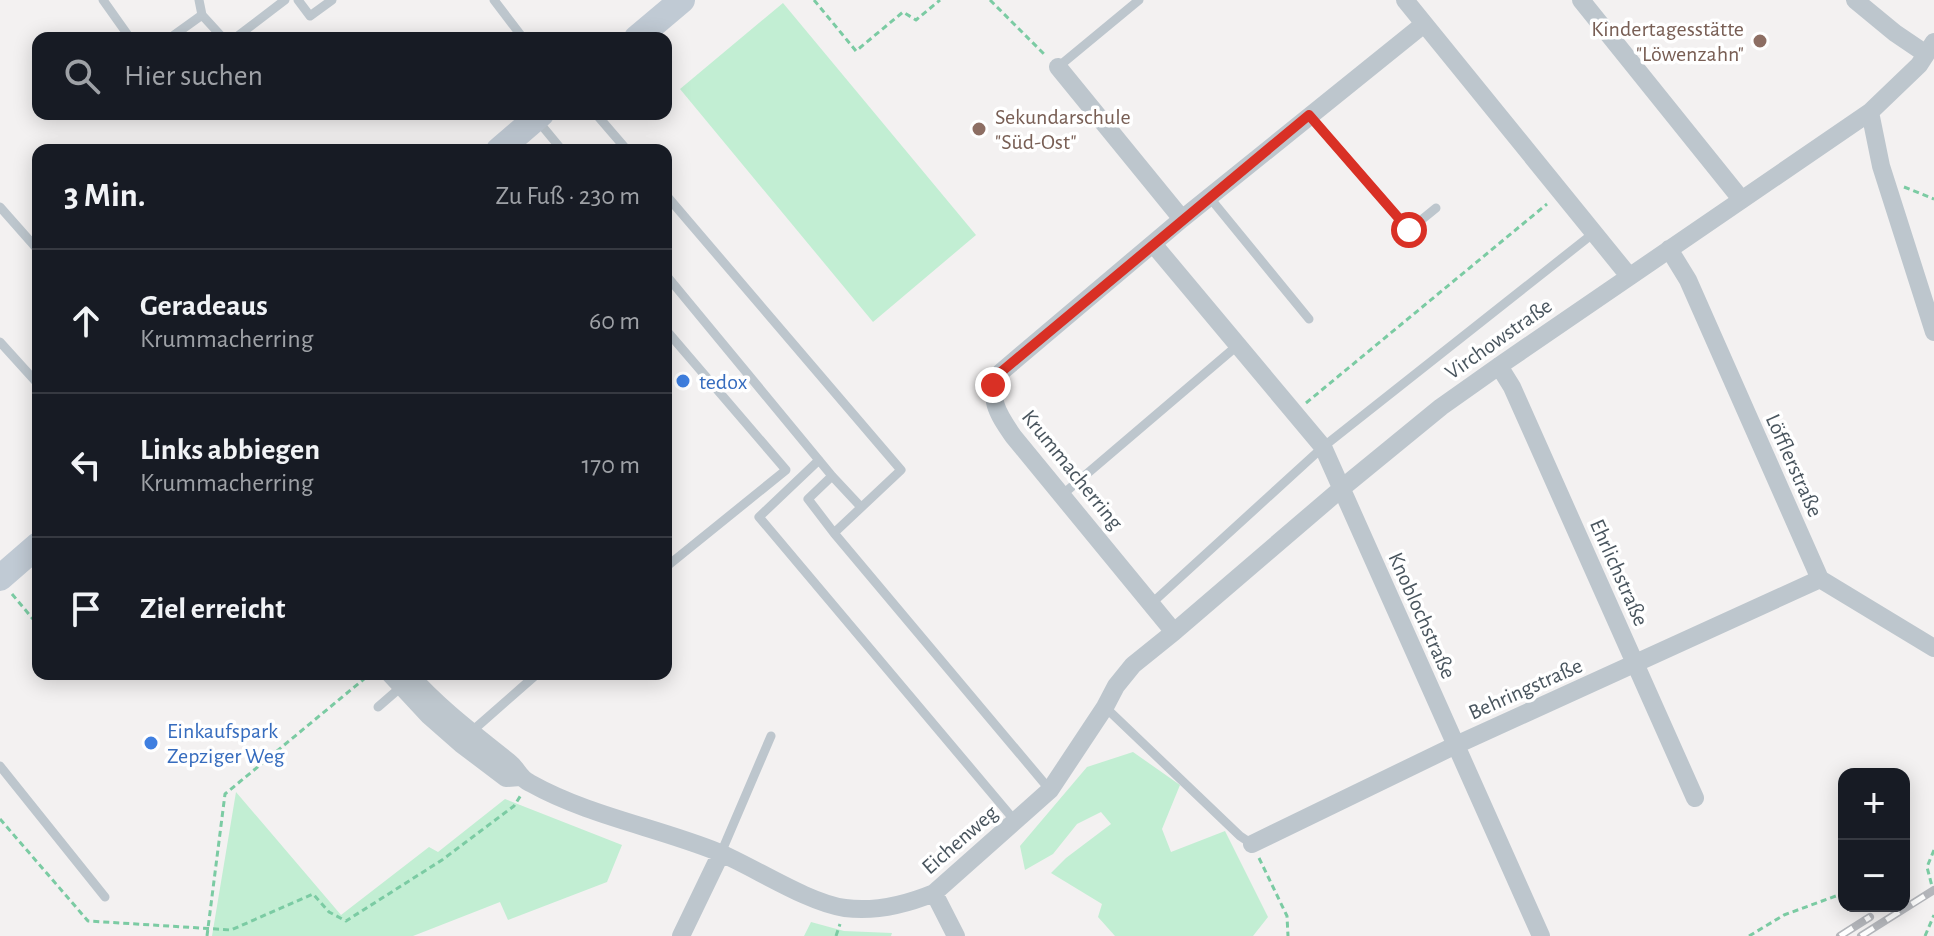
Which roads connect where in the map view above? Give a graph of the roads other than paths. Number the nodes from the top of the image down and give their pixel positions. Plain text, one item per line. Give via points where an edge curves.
1 (103, 0) edge
2 (199, 0) edge
3 (285, 0) edge
4 (298, 0) edge
5 (332, 0) edge
6 (494, 0) edge
7 (682, 0) edge
8 (1139, 0) edge
9 (1405, 0) edge
10 (1581, 0) edge
11 (1855, 0) edge
12 (202, 15) junction
13 (1424, 24) junction
14 (126, 32) edge
15 (178, 32) edge
16 (218, 32) edge
17 (243, 32) edge
18 (518, 32) edge
19 (644, 32) edge
20 (1930, 48) edge
21 (1058, 67) joint
22 (1870, 112) junction
23 (1309, 115) junction
24 (534, 120) edge
25 (541, 120) edge
26 (601, 120) edge
27 (510, 144) edge
28 (558, 144) edge
29 (622, 144) edge
30 (1210, 198) junction
31 (1741, 199) junction
32 (672, 202) edge
33 (0, 207) edge
34 (1436, 208) dead end
35 (1182, 219) junction
36 (1595, 232) junction
37 (32, 243) edge
38 (1154, 245) junction
39 (1669, 249) junction
40 (1629, 276) junction
41 (672, 282) edge
42 (1309, 319) dead end
43 (1934, 332) edge
44 (672, 337) edge
45 (0, 342) edge
46 (1238, 345) junction
47 (1499, 366) junction
48 (32, 377) edge
49 (1323, 447) junction
50 (819, 460) junction
51 (832, 476) junction
52 (1342, 488) junction
53 (1062, 495) junction
54 (861, 507) junction
55 (834, 533) junction
56 (32, 552) edge
57 (672, 562) edge
58 (1820, 579) junction
59 (5, 584) edge
60 (1152, 603) junction
61 (1174, 632) junction
62 (1934, 648) edge
63 (1636, 664) junction
64 (398, 680) edge
65 (402, 680) edge
66 (530, 680) edge
67 (378, 707) dead end
68 (1105, 707) junction
69 (771, 736) dead end
70 (466, 738) junction
71 (1456, 745) junction
72 (0, 766) edge
73 (1050, 790) junction
74 (1695, 798) dead end
75 (1016, 822) junction
76 (1252, 844) joint
77 (721, 853) junction
78 (934, 893) junction
79 (105, 897) dead end
80 (682, 936) edge
81 (956, 936) edge
82 (1541, 936) edge

1 - 14 lane
2 - 12 lane
3 - 17 lane
4 - 5 lane via 310,16
6 - 18 lane
7 - 19 street
8 - 21 lane
9 - 13 street
10 - 31 street
11 - 20 street via 1895,33
12 - 15 lane
12 - 16 lane
13 - 23 street, Krummacherring
13 - 36 street
20 - 22 street, Virchowstraße
21 - 35 street
22 - 31 street, Virchowstraße
22 - 43 street
23 - 30 street, Krummacherring
23 - 34 lane via 1409,230
24 - 27 street
25 - 28 lane
26 - 29 lane
30 - 35 street, Krummacherring
30 - 42 lane
31 - 39 street, Virchowstraße
32 - 54 lane via 901,470
33 - 37 lane
35 - 38 street, Krummacherring
36 - 40 street
36 - 49 lane
38 - 46 street
38 - 53 street, Krummacherring via 1001,372 993,385 997,412
39 - 40 street, Virchowstraße
39 - 58 street, Löfflerstraße via 1688,280
40 - 47 street, Virchowstraße
41 - 50 lane
44 - 57 lane via 786,470
45 - 48 lane
46 - 49 street
46 - 53 lane
47 - 52 street, Virchowstraße
47 - 63 street, Ehrlichstraße
49 - 52 street
49 - 60 lane
50 - 51 lane
50 - 75 lane via 759,517
51 - 54 lane
51 - 55 lane via 808,499
52 - 61 street, Virchowstraße
52 - 71 street, Knoblochstraße
53 - 60 street, Krummacherring
54 - 55 lane
55 - 73 lane
56 - 59 street
58 - 62 street
58 - 63 street, Behringstraße
60 - 61 street, Krummacherring
61 - 68 street, Eichenweg via 1133,665
63 - 71 street, Behringstraße
63 - 74 street, Ehrlichstraße
64 - 67 lane
65 - 70 street, Eichenweg
66 - 70 lane
68 - 73 street, Eichenweg
68 - 76 lane
69 - 77 lane
70 - 77 street, Eichenweg via 513,765 525,780 570,803
71 - 76 street, Behringstraße
71 - 82 street, Knoblochstraße
72 - 79 lane
73 - 75 street, Eichenweg
75 - 78 street, Eichenweg
77 - 78 street, Eichenweg via 844,908 894,907
77 - 80 street
78 - 81 street

